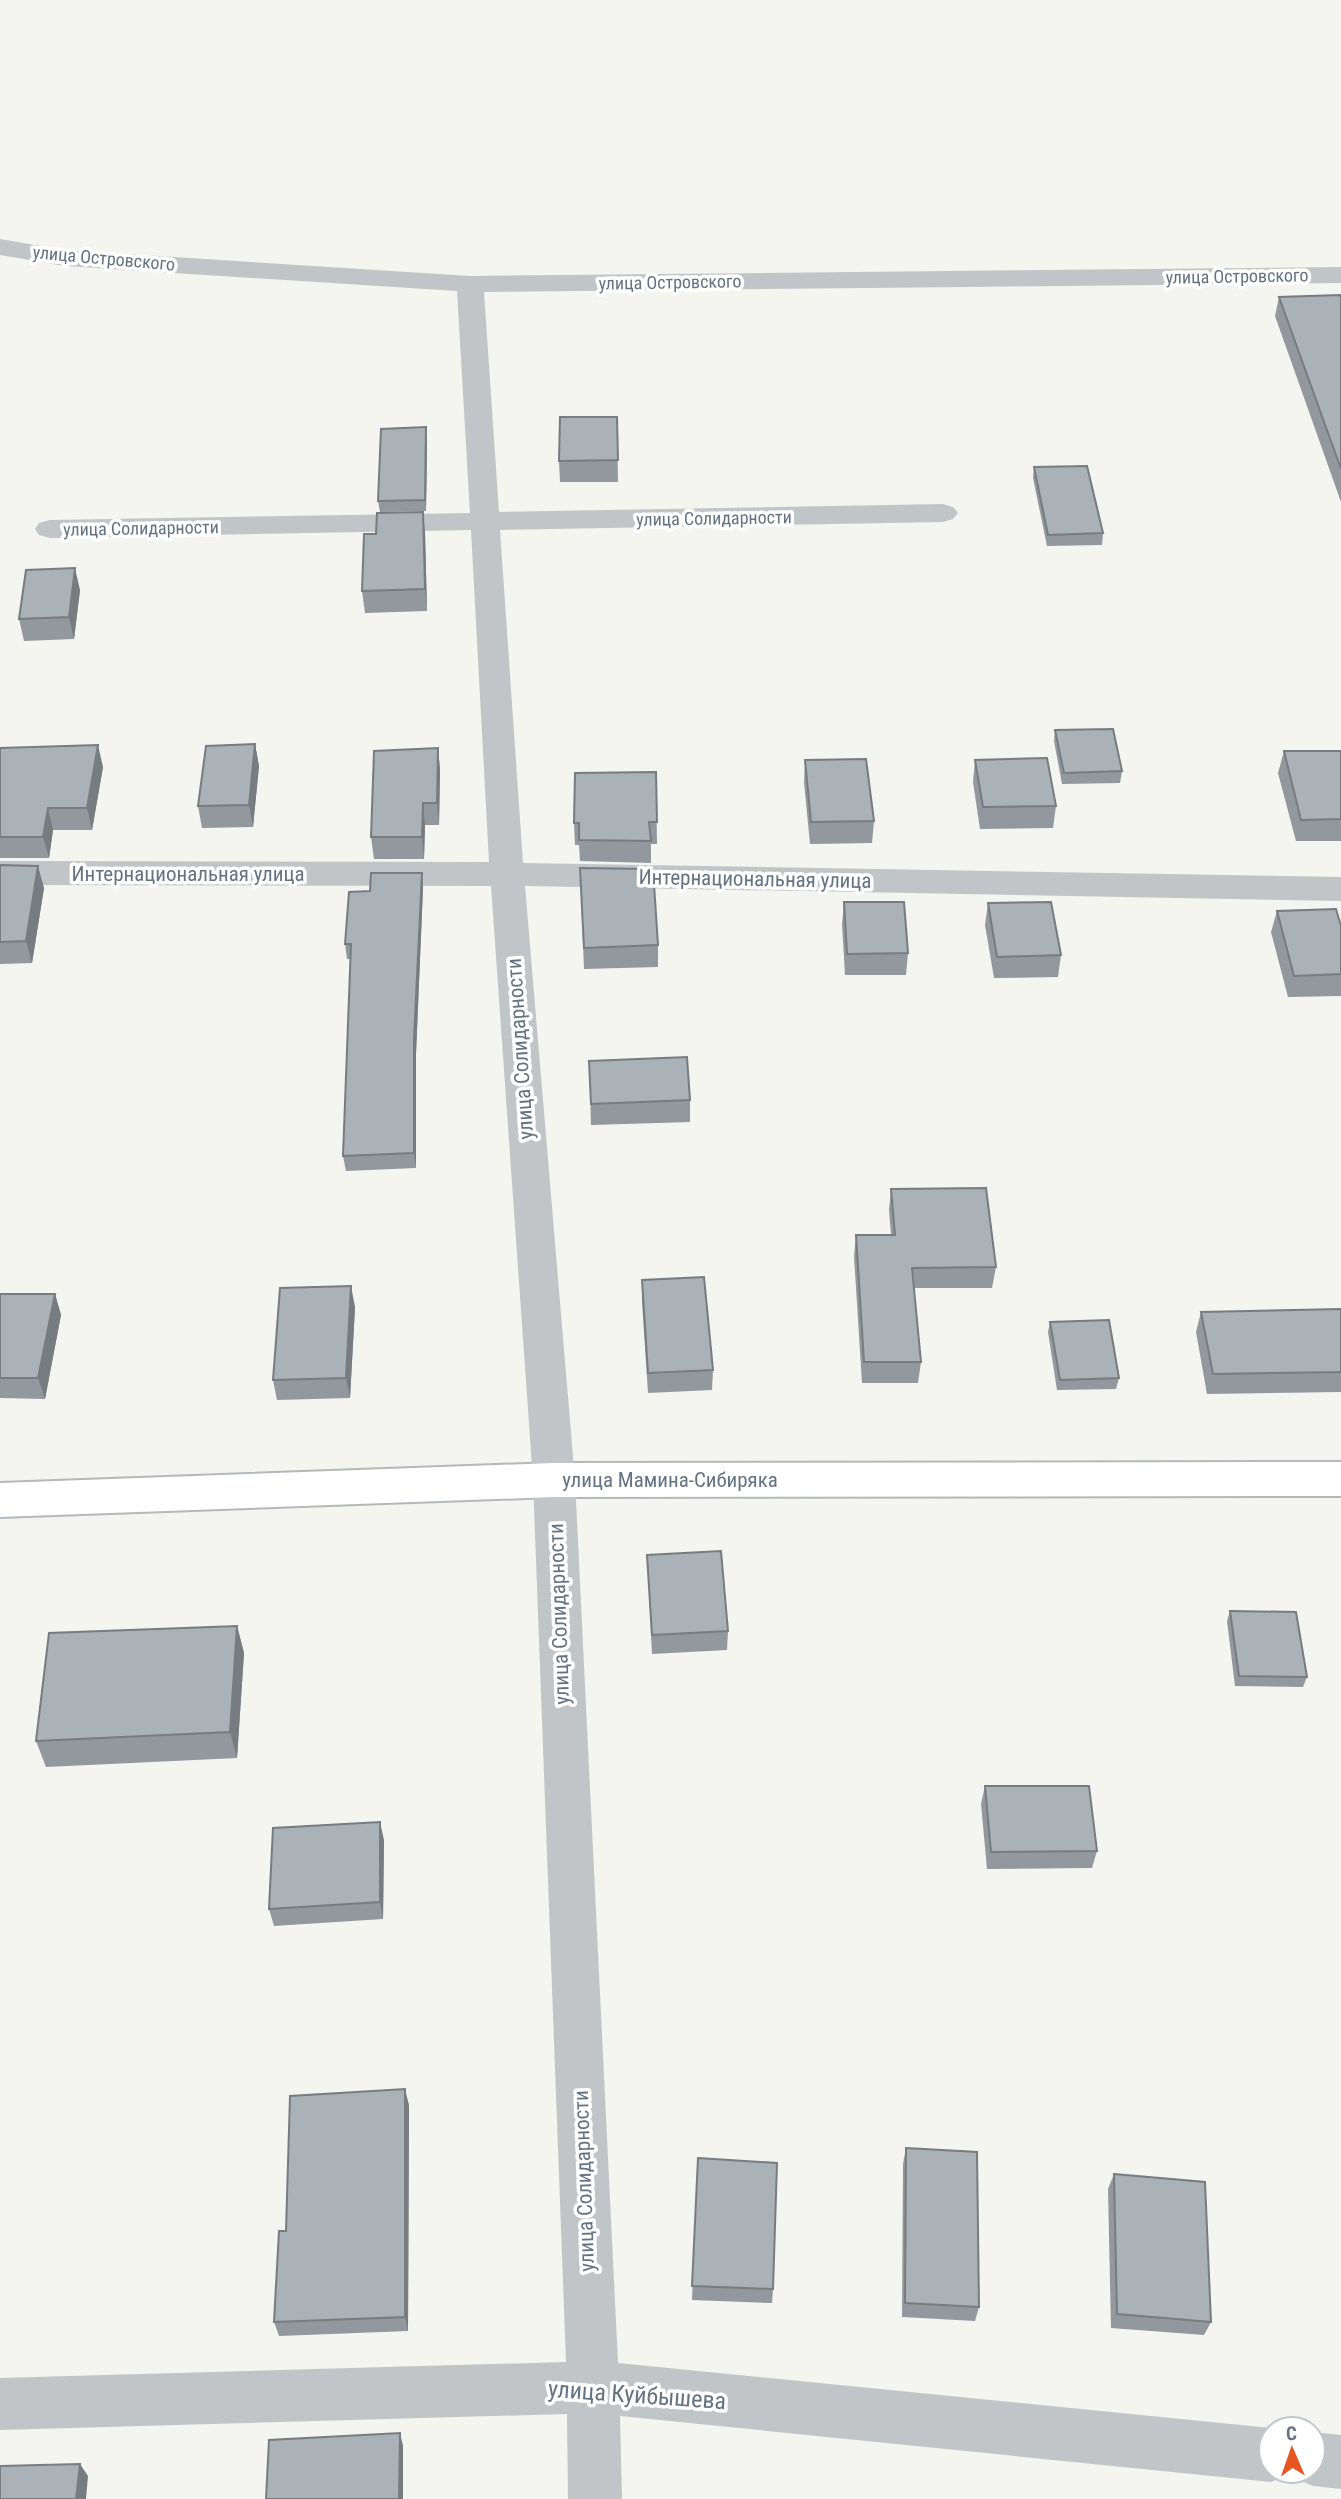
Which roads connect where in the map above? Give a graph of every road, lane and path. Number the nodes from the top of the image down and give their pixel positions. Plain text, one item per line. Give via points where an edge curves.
1 (0, 247) edge
2 (1341, 275) edge
3 (470, 284) junction
4 (943, 513) dead end
5 (485, 522) junction
6 (50, 530) dead end
7 (0, 873) edge
8 (507, 874) junction
9 (1341, 889) edge
10 (1341, 1479) edge
11 (554, 1480) junction
12 (0, 1500) edge
13 (593, 2388) junction
14 (0, 2404) edge
15 (1257, 2454) edge
16 (595, 2499) edge

1 - 3 street, улица Островского via 65,258
2 - 3 street, улица Островского
3 - 5 street, улица Солидарности
4 - 5 street, улица Солидарности
5 - 6 street, улица Солидарности
5 - 8 street, улица Солидарности
7 - 8 street, Интернациональная улица
8 - 9 street, Интернациональная улица
8 - 11 street, улица Солидарности
10 - 11 street, улица Мамина-Сибиряка
11 - 12 street, улица Мамина-Сибиряка
11 - 13 street, улица Солидарности
13 - 14 street, улица Куйбышева
13 - 15 street, улица Куйбышева
13 - 16 street, улица Солидарности

